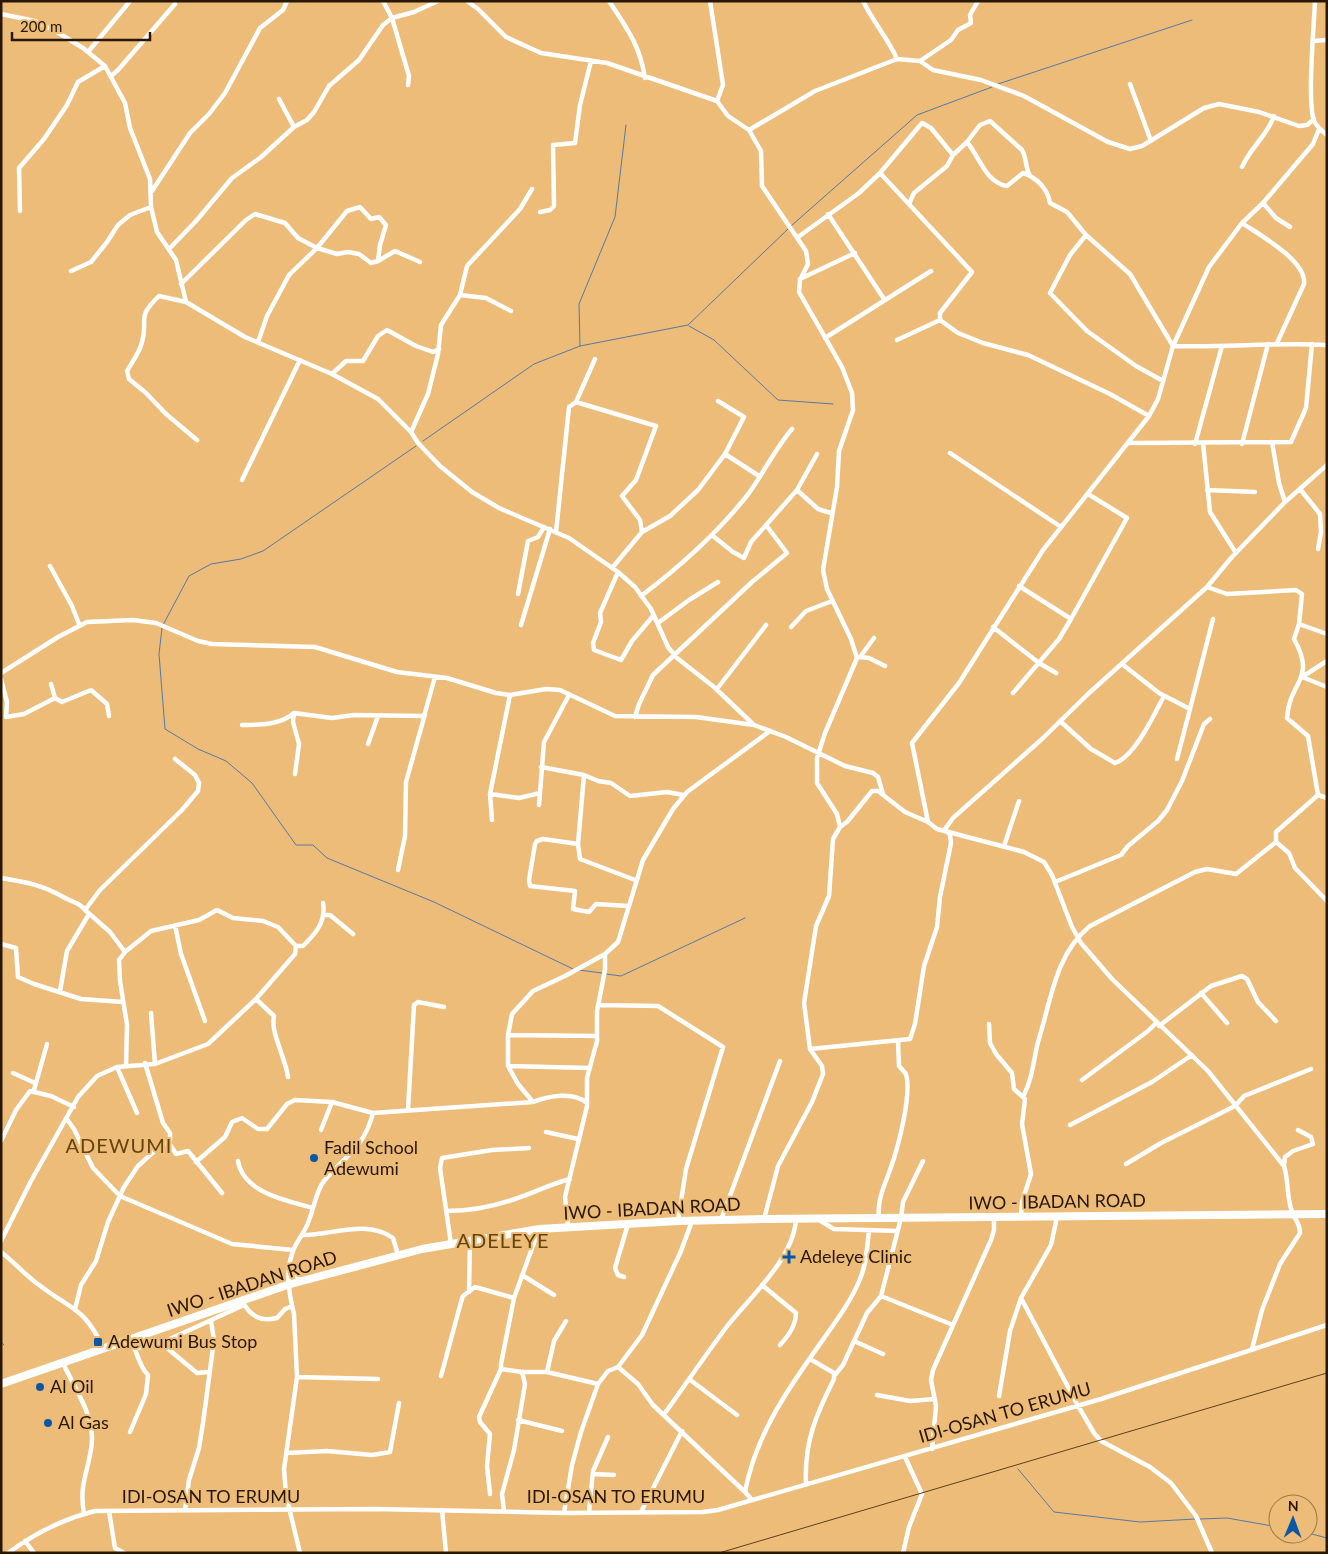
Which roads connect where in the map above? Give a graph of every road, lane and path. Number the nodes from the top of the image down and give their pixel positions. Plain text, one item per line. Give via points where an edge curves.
1 (130, 1) edge
2 (287, 1) edge
3 (384, 1) edge
4 (438, 1) edge
5 (467, 1) edge
6 (608, 1) edge
7 (710, 1) edge
8 (863, 1) edge
9 (978, 1) edge
10 (1315, 1) edge
11 (175, 4) dead end
12 (1, 14) edge
13 (392, 18) junction
14 (1327, 40) edge
15 (1313, 41) junction
16 (88, 52) junction
17 (897, 59) junction
18 (920, 61) junction
19 (591, 62) junction
20 (105, 66) junction
21 (111, 76) junction
22 (645, 78) junction
23 (1130, 84) dead end
24 (408, 85) dead end
25 (279, 99) dead end
26 (717, 101) junction
27 (1274, 116) junction
28 (1314, 119) junction
29 (294, 127) junction
30 (1319, 129) junction
31 (750, 130) junction
32 (1327, 135) edge
33 (1151, 141) junction
34 (967, 142) junction
35 (952, 155) junction
36 (1242, 166) dead end
37 (880, 173) junction
38 (1030, 177) junction
39 (532, 189) dead end
40 (152, 191) junction
41 (1263, 203) junction
42 (909, 204) junction
43 (151, 207) junction
44 (20, 211) dead end
45 (540, 212) dead end
46 (828, 214) junction
47 (1242, 223) junction
48 (1290, 227) dead end
49 (1086, 235) junction
50 (798, 237) junction
51 (317, 248) junction
52 (169, 249) junction
53 (855, 253) junction
54 (378, 261) junction
55 (420, 262) dead end
56 (71, 271) dead end
57 (931, 271) dead end
58 (800, 280) junction
59 (181, 284) junction
60 (460, 295) junction
61 (884, 299) junction
62 (186, 302) junction
63 (511, 312) dead end
64 (940, 320) junction
65 (826, 338) junction
66 (897, 340) dead end
67 (258, 342) junction
68 (1278, 343) junction
69 (1268, 344) junction
70 (1312, 344) junction
71 (1327, 345) edge
72 (1173, 346) junction
73 (1222, 346) junction
74 (439, 349) junction
75 (595, 359) dead end
76 (300, 360) junction
77 (332, 374) junction
78 (1163, 381) junction
79 (718, 401) dead end
80 (576, 402) junction
81 (1149, 416) junction
82 (792, 429) dead end
83 (411, 432) junction
84 (197, 440) dead end
85 (1272, 442) junction
86 (1129, 443) junction
87 (1203, 443) junction
88 (1195, 444) junction
89 (1242, 444) junction
90 (950, 453) dead end
91 (725, 454) junction
92 (817, 454) dead end
93 (1327, 465) edge
94 (759, 476) junction
95 (242, 480) dead end
96 (1300, 488) junction
97 (797, 490) junction
98 (1207, 490) junction
99 (1255, 492) dead end
100 (1088, 494) junction
101 (1285, 502) junction
102 (831, 513) junction
103 (766, 525) junction
104 (544, 527) junction
105 (1061, 527) junction
106 (550, 529) junction
107 (556, 532) junction
108 (642, 532) junction
109 (713, 536) junction
110 (1318, 549) dead end
111 (1236, 553) junction
112 (50, 566) dead end
113 (612, 568) junction
114 (618, 572) junction
115 (718, 582) dead end
116 (1019, 586) junction
117 (1206, 587) junction
118 (518, 594) dead end
119 (641, 596) junction
120 (832, 601) junction
121 (653, 616) junction
122 (1071, 619) junction
123 (1213, 620) dead end
124 (658, 623) junction
125 (80, 624) junction
126 (1299, 624) junction
127 (522, 625) dead end
128 (766, 625) dead end
129 (791, 627) dead end
130 (994, 627) junction
131 (1327, 634) edge
132 (874, 638) dead end
133 (675, 654) junction
134 (859, 658) junction
135 (1327, 661) edge
136 (1039, 663) junction
137 (1122, 664) junction
138 (885, 666) dead end
139 (1, 673) edge
140 (1056, 673) dead end
141 (435, 677) junction
142 (1302, 677) junction
143 (1, 679) edge
144 (51, 684) dead end
145 (1327, 687) edge
146 (717, 689) junction
147 (1013, 693) dead end
148 (570, 695) junction
149 (510, 696) junction
150 (1164, 696) junction
151 (55, 698) junction
152 (1190, 710) junction
153 (294, 713) junction
154 (109, 716) dead end
155 (378, 716) junction
156 (635, 717) junction
157 (1210, 719) dead end
158 (1060, 721) junction
159 (242, 725) dead end
160 (754, 725) junction
161 (770, 731) junction
162 (368, 744) dead end
163 (818, 752) junction
164 (175, 759) dead end
165 (1177, 759) dead end
166 (541, 767) junction
167 (294, 774) dead end
168 (584, 775) junction
169 (540, 793) junction
170 (490, 794) junction
171 (883, 794) junction
172 (683, 795) junction
173 (1318, 795) junction
174 (1327, 798) edge
175 (1019, 801) dead end
176 (539, 805) dead end
177 (492, 820) dead end
178 (928, 822) junction
179 (840, 827) junction
180 (945, 829) junction
181 (1276, 842) junction
182 (578, 844) junction
183 (1004, 846) junction
184 (398, 870) dead end
185 (1, 878) edge
186 (635, 880) junction
187 (1056, 882) junction
188 (1327, 901) edge
189 (323, 903) dead end
190 (628, 906) junction
191 (87, 912) junction
192 (325, 915) junction
193 (175, 925) junction
194 (353, 934) dead end
195 (1077, 937) junction
196 (1, 944) edge
197 (296, 946) junction
198 (125, 952) junction
199 (604, 954) junction
200 (60, 991) junction
201 (1201, 993) junction
202 (256, 1000) junction
203 (123, 1002) junction
204 (598, 1005) junction
205 (444, 1007) dead end
206 (151, 1013) dead end
207 (204, 1021) dead end
208 (1276, 1021) dead end
209 (1227, 1023) dead end
210 (989, 1024) dead end
211 (1157, 1025) junction
212 (508, 1035) junction
213 (597, 1036) junction
214 (898, 1041) junction
215 (47, 1044) dead end
216 (810, 1049) junction
217 (1192, 1055) junction
218 (780, 1061) dead end
219 (145, 1064) junction
220 (155, 1064) junction
221 (126, 1066) junction
222 (508, 1066) junction
223 (117, 1067) junction
224 (590, 1068) junction
225 (1311, 1069) dead end
226 (12, 1073) dead end
227 (288, 1076) dead end
228 (1082, 1080) dead end
229 (35, 1083) junction
230 (34, 1090) junction
231 (1022, 1097) junction
232 (332, 1102) junction
233 (533, 1102) junction
234 (587, 1103) junction
235 (74, 1106) junction
236 (1235, 1106) junction
237 (408, 1110) junction
238 (137, 1113) dead end
239 (373, 1113) junction
240 (66, 1118) junction
241 (1070, 1125) dead end
242 (320, 1130) dead end
243 (1298, 1130) dead end
244 (546, 1132) dead end
245 (578, 1139) junction
246 (1, 1141) edge
247 (169, 1142) junction
248 (528, 1148) dead end
249 (238, 1161) dead end
250 (923, 1161) dead end
251 (196, 1162) junction
252 (1126, 1164) dead end
253 (1284, 1166) junction
254 (570, 1178) junction
255 (222, 1193) dead end
256 (120, 1196) junction
257 (313, 1208) junction
258 (447, 1211) junction
259 (1292, 1214) junction
260 (1327, 1214) edge
261 (994, 1217) junction
262 (1021, 1217) junction
263 (1057, 1217) junction
264 (901, 1218) junction
265 (764, 1219) junction
266 (879, 1219) junction
267 (721, 1220) junction
268 (796, 1220) junction
269 (819, 1220) junction
270 (678, 1221) junction
271 (692, 1221) junction
272 (628, 1224) junction
273 (568, 1228) junction
274 (539, 1229) junction
275 (869, 1230) junction
276 (897, 1231) junction
277 (303, 1235) junction
278 (470, 1240) junction
279 (1, 1241) edge
280 (451, 1244) junction
281 (293, 1250) junction
282 (1, 1252) edge
283 (398, 1255) junction
284 (290, 1268) junction
285 (522, 1274) junction
286 (624, 1277) dead end
287 (300, 1282) junction
288 (762, 1285) junction
289 (288, 1286) junction
290 (468, 1292) junction
291 (554, 1295) dead end
292 (881, 1296) junction
293 (514, 1298) junction
294 (1021, 1298) junction
295 (243, 1303) junction
296 (290, 1306) junction
297 (75, 1309) junction
298 (211, 1321) junction
299 (566, 1321) dead end
300 (953, 1325) junction
301 (1327, 1325) edge
302 (130, 1340) junction
303 (854, 1341) junction
304 (161, 1343) junction
305 (780, 1345) dead end
306 (136, 1348) junction
307 (104, 1349) junction
308 (1252, 1349) junction
309 (883, 1354) dead end
310 (810, 1359) junction
311 (63, 1363) junction
312 (618, 1367) junction
313 (501, 1369) junction
314 (208, 1372) junction
315 (522, 1372) junction
316 (547, 1372) junction
317 (441, 1376) dead end
318 (834, 1376) junction
319 (296, 1377) junction
320 (378, 1379) dead end
321 (689, 1380) junction
322 (1, 1384) edge
323 (598, 1384) junction
324 (877, 1395) dead end
325 (999, 1396) dead end
326 (935, 1399) junction
327 (400, 1403) dead end
328 (1076, 1404) junction
329 (664, 1413) junction
330 (737, 1415) dead end
331 (518, 1420) junction
332 (562, 1431) dead end
333 (682, 1431) junction
334 (130, 1432) dead end
335 (608, 1436) dead end
336 (932, 1449) junction
337 (287, 1453) junction
338 (905, 1457) junction
339 (593, 1474) junction
340 (614, 1475) dead end
341 (806, 1484) junction
342 (745, 1492) junction
343 (490, 1494) dead end
344 (752, 1500) junction
345 (185, 1510) junction
346 (291, 1510) junction
347 (442, 1510) junction
348 (109, 1511) junction
349 (504, 1511) junction
350 (589, 1512) junction
351 (641, 1512) junction
352 (564, 1513) junction
353 (84, 1514) junction
354 (25, 1541) junction
355 (8, 1553) edge
356 (34, 1553) edge
357 (124, 1553) edge
358 (300, 1553) edge
359 (446, 1553) edge
360 (903, 1553) edge
361 (1212, 1553) edge

1 - 16 street
2 - 40 street via 282,10 260,28 224,93 190,132
3 - 13 street
4 - 13 street
5 - 19 street via 506,38 541,53
6 - 22 street via 632,33
7 - 26 street via 723,85
8 - 17 street via 872,20 890,41
9 - 18 street via 970,15 971,24 958,30 951,40
10 - 15 street
11 - 21 street
12 - 16 street via 35,21 71,39
13 - 24 street via 410,76
13 - 29 street via 375,34 359,60 329,86 307,120
14 - 15 street
15 - 28 street
16 - 20 street
17 - 18 street
17 - 31 street via 815,91
18 - 33 street via 933,70 981,80 1024,96 1116,146 1130,149
19 - 22 street via 607,63
19 - 45 street via 575,143 553,146 554,206
20 - 21 street
20 - 44 street via 78,82 44,139 19,168
21 - 40 street via 125,103 130,128
22 - 26 street
23 - 33 street
25 - 29 street
26 - 31 street via 728,116
27 - 28 street via 1299,126
27 - 33 street via 1219,104 1204,108
27 - 36 street via 1270,127
28 - 30 street
29 - 52 street via 232,178
30 - 32 street
30 - 41 street via 1313,144
31 - 50 street via 761,151 762,186
34 - 35 street
34 - 38 street via 978,161 999,183 1007,186 1020,174
34 - 38 street via 980,125 990,121 1022,150
35 - 37 street via 931,128 922,123
35 - 42 street via 947,166 914,193
37 - 42 street
37 - 46 street via 859,193
38 - 49 street via 1038,181 1050,203 1067,212
39 - 60 street via 520,208 467,266
40 - 43 street
41 - 47 street
41 - 48 street via 1276,218
42 - 64 street via 972,272 942,310
43 - 52 street via 157,232
43 - 56 street via 130,215 118,225 91,262
46 - 50 street
46 - 53 street
47 - 68 street via 1297,263 1305,278
47 - 72 street via 1209,267
49 - 72 street via 1130,274
49 - 78 street via 1070,255 1050,293 1087,331
50 - 58 street via 808,258
51 - 54 street via 337,254 359,254 371,263
51 - 54 street via 347,211 360,207 372,219 379,217 386,225
51 - 59 street via 298,238 285,223 255,214
51 - 67 street via 289,275 267,316
52 - 59 street via 176,260
53 - 58 street
53 - 61 street
54 - 55 street via 395,251
57 - 61 street
58 - 65 street via 799,292
59 - 62 street
60 - 63 street via 486,298
60 - 74 street via 441,325
61 - 65 street
62 - 67 street
62 - 84 street via 159,296 149,306 143,316 142,342 126,370 129,379
64 - 66 street
64 - 81 street via 958,333 983,343 1028,355
65 - 102 street via 842,367 854,403 839,451 837,487
67 - 76 street
68 - 69 street
68 - 70 street
69 - 73 street
69 - 89 street
70 - 71 street
70 - 85 street via 1306,408 1291,442
72 - 73 street
72 - 78 street
73 - 88 street
74 - 77 street via 433,352 416,346 387,330 378,336 363,361 346,361
74 - 83 street via 428,394
75 - 80 street
76 - 77 street
76 - 95 street
77 - 83 street via 378,399
78 - 81 street
79 - 91 street via 744,417
80 - 107 street via 569,407
80 - 108 street via 656,426 636,480 622,496 640,520
81 - 86 street
82 - 94 street
83 - 104 street via 440,466 472,492 499,508
85 - 89 street
85 - 101 street
86 - 88 street
86 - 100 street
87 - 88 street
87 - 89 street
87 - 98 street
90 - 105 street
91 - 94 street
91 - 108 street via 670,516
92 - 97 street
93 - 96 street
94 - 109 street
96 - 101 street
96 - 110 street via 1320,514
97 - 102 street via 818,509
97 - 103 street
98 - 99 street
98 - 111 street via 1210,512
100 - 105 street
100 - 122 street via 1128,518
101 - 111 street
102 - 120 street via 823,570
103 - 109 street via 751,542 744,558
103 - 133 street via 787,553
104 - 106 street
104 - 118 street via 538,537 528,541
105 - 116 street
106 - 107 street
106 - 127 street
107 - 113 street via 570,538
108 - 113 street
109 - 119 street
111 - 117 street
112 - 125 street
113 - 114 street
114 - 119 street
114 - 121 street via 600,613 594,650 621,660
115 - 124 street
116 - 122 street
116 - 130 street
117 - 126 street via 1227,594 1296,590 1302,594
117 - 137 street
119 - 121 street
120 - 129 street via 806,611
120 - 134 street
121 - 124 street
122 - 136 street
123 - 152 street
124 - 133 street via 668,647
125 - 139 street
125 - 141 street via 133,620 159,624 212,644 315,647 397,672
126 - 131 street
126 - 142 street via 1294,639 1304,665
128 - 146 street
130 - 136 street
130 - 178 street via 959,683 912,743
132 - 134 street
133 - 146 street
133 - 156 street via 653,675
134 - 138 street via 869,658
134 - 163 street
135 - 142 street
136 - 140 street
136 - 147 street
137 - 150 street
137 - 158 street
141 - 149 street
141 - 155 street via 424,716
141 - 184 street via 406,782 405,836
142 - 145 street
142 - 173 street via 1287,704 1287,718 1308,736
143 - 151 street via 7,702 6,716 24,714
144 - 151 street
146 - 160 street
148 - 149 street via 546,689
148 - 156 street via 615,716
148 - 166 street via 544,742
149 - 170 street
150 - 152 street
150 - 158 street via 1134,748 1122,761 1115,763 1091,749
151 - 154 street via 62,702 91,690 108,704
152 - 165 street
153 - 155 street via 332,718
153 - 159 street via 286,720
153 - 167 street via 299,744
155 - 162 street
156 - 160 street via 696,717
157 - 187 street via 1204,724 1182,781 1158,821 1121,855
158 - 180 street via 953,818
160 - 161 street
161 - 163 street
161 - 172 street
163 - 171 street via 845,766 873,773 878,777
163 - 179 street via 816,783 837,814
164 - 191 street via 195,775 198,791 100,890
166 - 168 street
166 - 169 street
168 - 172 street via 612,783 630,796 667,792
168 - 182 street
169 - 170 street via 519,798
169 - 176 street
170 - 177 street
171 - 178 street via 905,812
171 - 179 street via 872,790
172 - 186 street via 643,860
173 - 174 street
173 - 181 street via 1276,832
175 - 183 street
178 - 180 street via 937,829
179 - 216 street via 833,839 828,896 816,926 809,962 804,1011
180 - 183 street
180 - 214 street via 951,843 937,926 924,966 912,1036
181 - 188 street via 1289,853 1296,868
181 - 195 street via 1236,874 1207,869 1195,872 1104,918
182 - 186 street via 580,859
182 - 190 street via 536,841 530,886 575,891 573,909 589,912 596,904
183 - 187 street via 1038,858 1048,867
185 - 191 street via 55,890 79,902
186 - 190 street
187 - 195 street
189 - 192 street
190 - 199 street via 621,937
191 - 198 street via 110,932
191 - 200 street via 67,951
192 - 194 street via 330,915
192 - 197 street via 311,938 303,946
193 - 197 street via 199,920 220,910 233,918 263,921 278,927
193 - 198 street via 151,931
193 - 207 street
195 - 211 street via 1112,980
195 - 231 street via 1057,972 1032,1078
196 - 200 street via 16,948 18,977
197 - 202 street via 296,954
198 - 203 street via 119,960
199 - 204 street via 605,970
199 - 212 street via 528,994 512,1014
200 - 203 street via 80,999
201 - 208 street via 1218,983 1245,977 1258,1002
201 - 209 street
201 - 211 street
202 - 220 street via 208,1044
202 - 227 street via 274,1016
203 - 221 street via 127,1025
204 - 213 street
204 - 270 street via 658,1006 723,1047 686,1169
205 - 237 street via 418,1002 414,1005
206 - 220 street
210 - 231 street via 990,1043 1012,1073 1014,1089
211 - 217 street
211 - 228 street
212 - 213 street
212 - 222 street
213 - 224 street
214 - 216 street
214 - 266 street via 899,1066 906,1074 908,1094 892,1166 879,1201
215 - 229 street
216 - 265 street via 822,1066 823,1074 778,1166
217 - 236 street
217 - 241 street via 1152,1082
218 - 267 street
219 - 220 street
219 - 221 street
219 - 247 street via 163,1123 170,1133
221 - 223 street
222 - 224 street
222 - 233 street
223 - 235 street via 97,1076
223 - 238 street
224 - 234 street
225 - 236 street via 1244,1096
226 - 229 street
229 - 230 street
230 - 235 street
230 - 246 street via 27,1092
231 - 262 street via 1025,1099 1022,1124 1031,1174
232 - 239 street
232 - 242 street
232 - 251 street via 295,1100 287,1104 267,1129 258,1129 242,1118 232,1122 226,1137
233 - 234 street via 557,1096 577,1097
233 - 237 street
234 - 245 street
235 - 240 street
236 - 252 street
236 - 253 street
237 - 239 street
239 - 257 street via 356,1149 322,1184
240 - 256 street via 93,1168
240 - 279 street
243 - 253 street via 1311,1137 1313,1144 1284,1157
244 - 245 street
245 - 254 street
247 - 251 street via 176,1154 188,1150
247 - 256 street via 138,1166
248 - 258 street via 442,1158 440,1168
249 - 257 street via 246,1178 259,1189
250 - 264 street via 903,1202
251 - 255 street
253 - 259 street
254 - 258 street via 491,1207
254 - 273 street via 565,1206
256 - 281 street via 232,1244
256 - 297 street via 96,1261 79,1292
257 - 277 street
258 - 280 street
259 - 260 main road, IWO - IBADAN ROAD
259 - 263 main road, IWO - IBADAN ROAD
259 - 308 street via 1300,1233 1280,1264 1262,1310
261 - 262 main road, IWO - IBADAN ROAD
261 - 264 main road, IWO - IBADAN ROAD
261 - 300 street via 994,1230
262 - 263 main road, IWO - IBADAN ROAD
263 - 294 street via 1051,1246
264 - 266 main road, IWO - IBADAN ROAD
264 - 276 street
265 - 267 main road, IWO - IBADAN ROAD
265 - 268 main road, IWO - IBADAN ROAD
266 - 269 main road, IWO - IBADAN ROAD
267 - 271 main road, IWO - IBADAN ROAD
268 - 269 main road, IWO - IBADAN ROAD
268 - 288 street via 793,1237
269 - 275 street via 834,1229
270 - 271 main road, IWO - IBADAN ROAD
270 - 272 main road, IWO - IBADAN ROAD
271 - 312 street via 682,1251 642,1335
272 - 273 main road, IWO - IBADAN ROAD
272 - 286 street via 615,1268 618,1275
273 - 274 main road, IWO - IBADAN ROAD
274 - 278 main road, IWO - IBADAN ROAD
274 - 285 street
275 - 276 street
275 - 310 street via 861,1278
276 - 292 street
277 - 281 street
277 - 283 street via 375,1229 393,1238
278 - 280 main road, IWO - IBADAN ROAD
278 - 290 street
280 - 283 main road, IWO - IBADAN ROAD
281 - 284 street
282 - 297 street via 38,1285
283 - 287 main road, IWO - IBADAN ROAD
284 - 287 street
284 - 289 street
285 - 291 street
285 - 293 street
287 - 289 main road, IWO - IBADAN ROAD
288 - 305 street via 796,1313 790,1333
288 - 321 street
289 - 295 main road, IWO - IBADAN ROAD
289 - 296 street
290 - 293 street via 477,1287
290 - 317 street via 461,1302
292 - 300 street
292 - 303 street via 867,1313
293 - 313 street
294 - 325 street via 1010,1331
294 - 328 street
295 - 296 street via 255,1318 262,1319 277,1318
295 - 298 street
295 - 302 main road, IWO - IBADAN ROAD
296 - 319 street via 294,1314
297 - 307 street via 88,1320
298 - 304 street
298 - 314 street via 214,1340
299 - 316 street via 554,1341
300 - 326 street via 933,1370
301 - 308 street, IDI-OSAN TO ERUMU
302 - 306 street
302 - 307 main road, IWO - IBADAN ROAD
303 - 309 street
303 - 318 street
304 - 306 street
304 - 314 street via 197,1373
306 - 334 street via 148,1382
307 - 311 main road, IWO - IBADAN ROAD
308 - 328 street, IDI-OSAN TO ERUMU
310 - 318 street via 830,1370
310 - 342 street via 779,1402 767,1425 750,1467
311 - 322 main road, IWO - IBADAN ROAD
311 - 353 street via 86,1407 90,1422 92,1449 83,1480
312 - 323 street via 608,1371
312 - 329 street
313 - 315 street
313 - 343 street via 478,1417 490,1434 487,1466
314 - 345 street via 203,1423
315 - 316 street
315 - 331 street via 525,1384
316 - 323 street
318 - 341 street via 811,1428
319 - 320 street
319 - 337 street
321 - 329 street
321 - 330 street
323 - 352 street via 580,1432
324 - 326 street via 910,1401
326 - 336 street
327 - 337 street via 390,1452 372,1455 327,1451
328 - 336 street, IDI-OSAN TO ERUMU
328 - 361 street via 1101,1441 1150,1467 1177,1490 1196,1516
329 - 333 street
331 - 332 street
331 - 349 street via 502,1494
333 - 342 street
333 - 351 street
335 - 339 street
336 - 338 street, IDI-OSAN TO ERUMU
337 - 346 street via 285,1481
338 - 341 street, IDI-OSAN TO ERUMU
338 - 360 street via 922,1494
339 - 340 street
339 - 350 street
341 - 344 street, IDI-OSAN TO ERUMU
342 - 344 street
344 - 351 street, IDI-OSAN TO ERUMU via 702,1512
345 - 346 street, IDI-OSAN TO ERUMU
345 - 348 street, IDI-OSAN TO ERUMU
346 - 347 street, IDI-OSAN TO ERUMU
346 - 358 street
347 - 349 street, IDI-OSAN TO ERUMU
347 - 359 street
348 - 353 street, IDI-OSAN TO ERUMU
348 - 357 street via 115,1548
349 - 352 street, IDI-OSAN TO ERUMU
350 - 351 street, IDI-OSAN TO ERUMU
350 - 352 street, IDI-OSAN TO ERUMU
353 - 354 street, IDI-OSAN TO ERUMU via 66,1519
354 - 355 street, IDI-OSAN TO ERUMU
354 - 356 street

